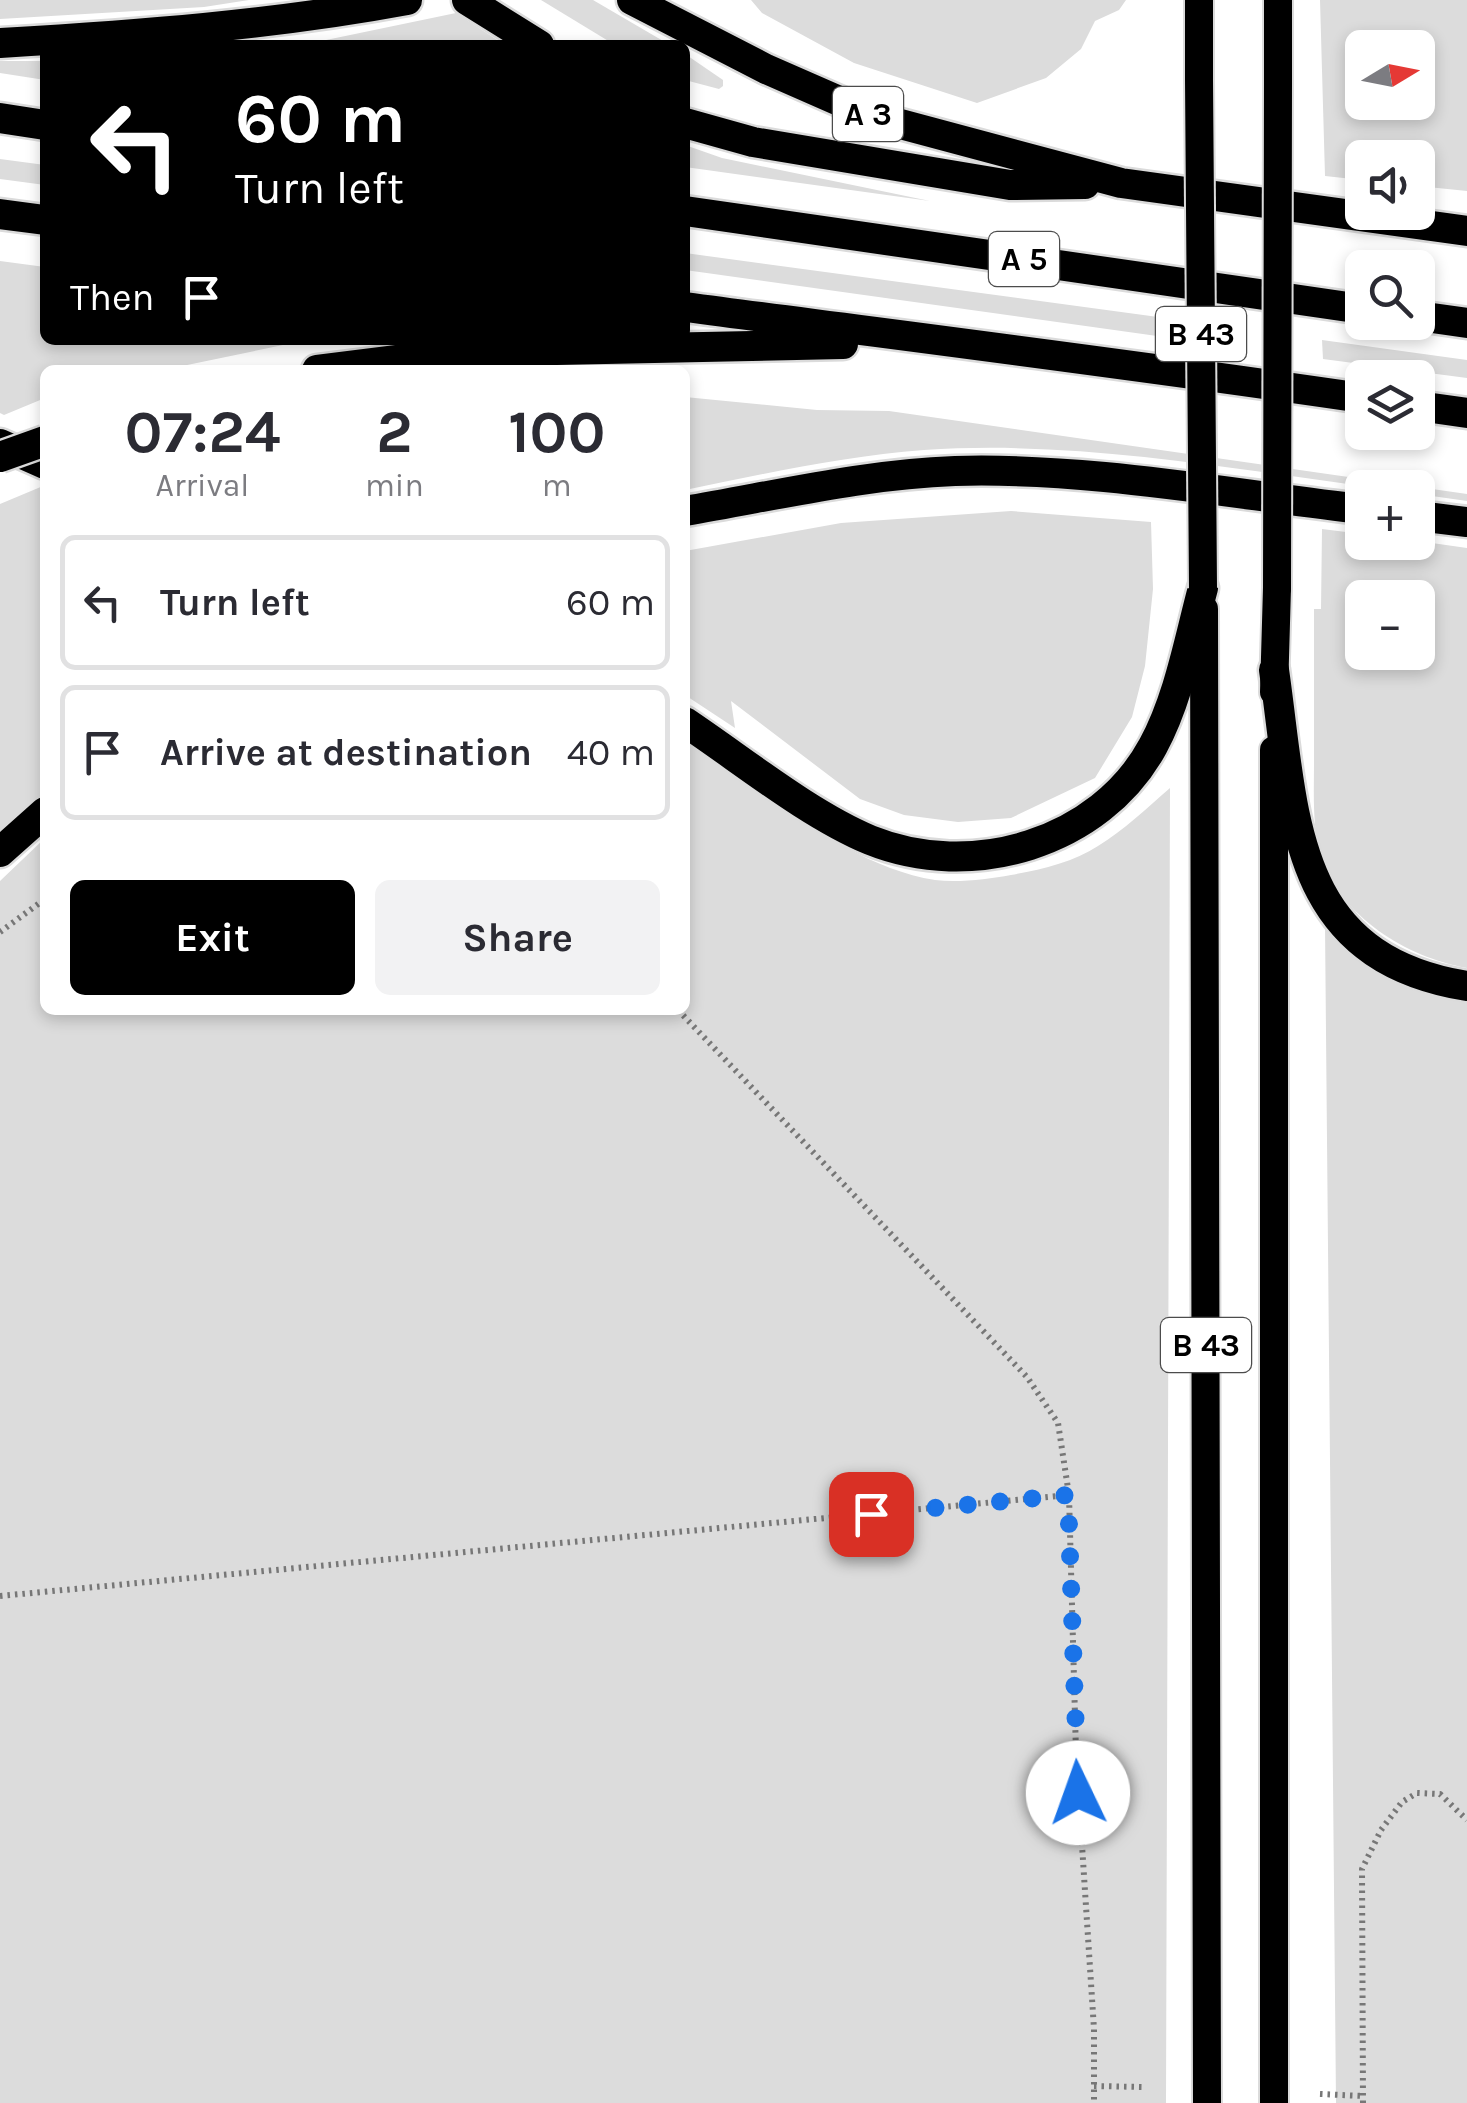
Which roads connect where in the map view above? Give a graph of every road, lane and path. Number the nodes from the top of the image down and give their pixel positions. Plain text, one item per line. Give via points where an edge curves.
1 (407, 0) edge
2 (467, 0) edge
3 (632, 0) edge
4 (1199, 0) edge
5 (1278, 0) edge
6 (40, 40) edge
7 (46, 40) edge
8 (530, 40) edge
9 (0, 43) edge
10 (0, 118) edge
11 (40, 123) edge
12 (690, 123) edge
13 (1121, 183) junction
14 (690, 212) edge
15 (0, 214) edge
16 (40, 219) edge
17 (1467, 231) edge
18 (1345, 307) edge
19 (690, 308) edge
20 (1435, 318) edge
21 (1467, 323) edge
22 (936, 342) junction
23 (357, 365) edge
24 (1345, 396) edge
25 (1435, 408) edge
26 (1467, 413) edge
27 (40, 443) edge
28 (0, 444) edge
29 (0, 457) edge
30 (40, 462) edge
31 (1345, 508) edge
32 (690, 510) edge
33 (1435, 518) edge
34 (1467, 522) edge
35 (1204, 588) junction
36 (1274, 670) junction
37 (690, 725) edge
38 (40, 816) edge
39 (0, 852) edge
40 (40, 904) edge
41 (0, 932) edge
42 (1467, 986) edge
43 (683, 1015) edge
44 (1068, 1495) junction
45 (0, 1596) edge
46 (1467, 1820) edge
47 (1094, 2086) junction
48 (1142, 2088) dead end
49 (1320, 2094) dead end
50 (1363, 2100) edge
51 (1094, 2103) edge
52 (1207, 2103) edge
53 (1274, 2103) edge

1 - 7 highway
2 - 8 highway
3 - 13 highway, A 3 via 878,118
4 - 35 highway, B 43, bridge
5 - 36 highway, B 43, bridge
6 - 9 highway
10 - 11 highway
12 - 13 highway via 753,142 1010,186
13 - 17 highway
14 - 18 highway, A 5
15 - 16 highway
19 - 22 highway
20 - 21 highway
22 - 23 highway via 461,352
22 - 24 highway
25 - 26 highway
27 - 29 highway, bridge
28 - 30 highway
31 - 32 highway via 996,470 912,473
33 - 34 highway
35 - 37 highway via 1180,676 1154,745 1135,773 1087,820 1014,850 977,858 934,856 867,839
35 - 52 highway, B 43
36 - 42 highway, B 43 via 1296,825 1332,914 1366,948 1405,970
36 - 53 highway, B 43
38 - 39 highway
40 - 41 path
43 - 44 path via 1027,1377 1058,1424
44 - 45 path
44 - 47 path
46 - 50 path via 1440,1794 1417,1793 1380,1830 1362,1869
47 - 48 path
47 - 51 path
49 - 50 path

